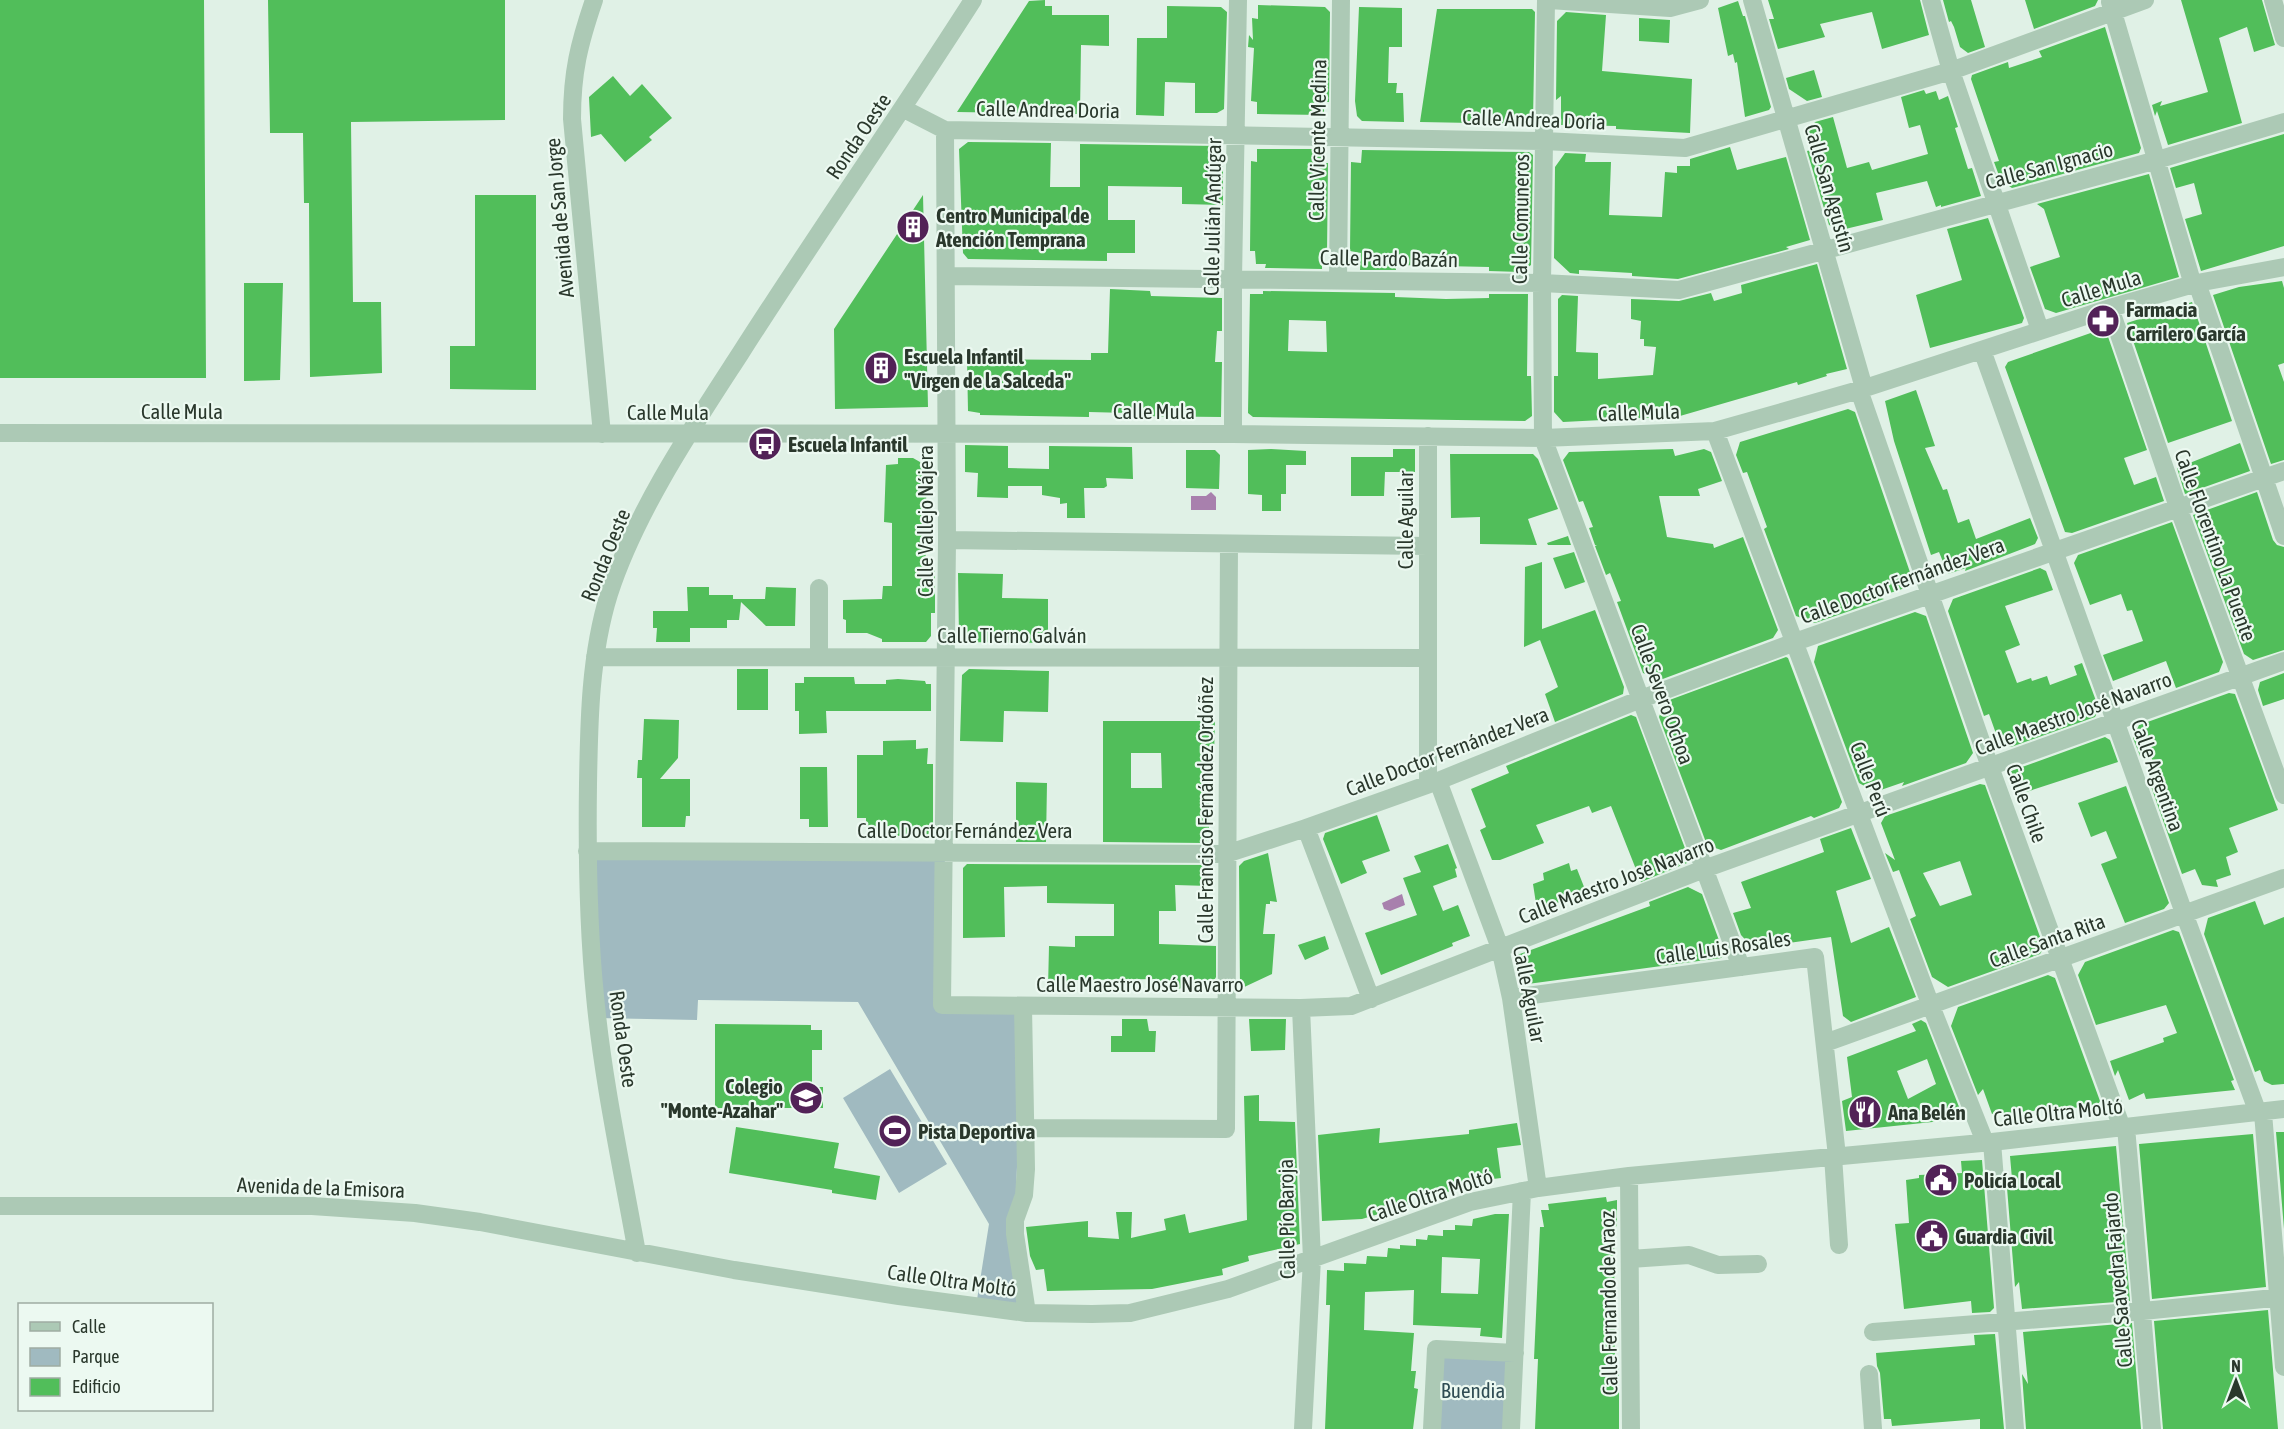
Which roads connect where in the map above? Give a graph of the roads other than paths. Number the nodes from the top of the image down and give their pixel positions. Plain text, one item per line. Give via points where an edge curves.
1 (594, 0) edge
2 (973, 0) edge
3 (1238, 0) edge
4 (1341, 0) edge
5 (1547, 0) edge
6 (1700, 0) edge
7 (1752, 0) edge
8 (1931, 0) edge
9 (2145, 0) edge
10 (2273, 0) edge
11 (2111, 6) edge
12 (2284, 38) edge
13 (1951, 71) junction
14 (904, 109) junction
15 (1787, 120) junction
16 (2284, 122) edge
17 (945, 130) junction
18 (1236, 135) junction
19 (1339, 137) junction
20 (1544, 141) junction
21 (2157, 160) junction
22 (1997, 202) junction
23 (1825, 251) junction
24 (2284, 267) edge
25 (946, 276) junction
26 (1233, 279) junction
27 (1338, 280) junction
28 (1542, 282) junction
29 (2195, 284) junction
30 (2110, 308) junction
31 (2040, 330) junction
32 (1982, 350) junction
33 (1862, 389) junction
34 (1715, 431) junction
35 (0, 433) edge
36 (602, 434) junction
37 (688, 434) junction
38 (948, 434) junction
39 (1233, 434) junction
40 (1428, 436) junction
41 (1543, 438) junction
42 (2284, 471) edge
43 (2264, 478) junction
44 (2178, 507) junction
45 (2284, 536) edge
46 (948, 540) junction
47 (1229, 544) junction
48 (1428, 546) junction
49 (2054, 550) junction
50 (819, 588) dead end
51 (1929, 595) junction
52 (1795, 642) junction
53 (595, 657) junction
54 (819, 657) junction
55 (946, 658) junction
56 (1228, 658) junction
57 (1428, 658) junction
58 (2284, 661) edge
59 (2240, 678) junction
60 (1641, 699) junction
61 (2115, 721) junction
62 (1990, 767) junction
63 (1433, 782) junction
64 (2284, 795) edge
65 (1860, 814) junction
66 (1306, 828) junction
67 (587, 851) junction
68 (945, 852) junction
69 (1226, 854) junction
70 (1704, 869) junction
71 (2284, 878) edge
72 (2184, 913) junction
73 (1500, 948) junction
74 (2061, 960) junction
75 (1741, 967) junction
76 (1511, 998) junction
77 (1371, 999) junction
78 (942, 1005) joint
79 (1226, 1006) junction
80 (1931, 1006) junction
81 (1023, 1007) junction
82 (1301, 1008) junction
83 (1825, 1043) junction
84 (2284, 1109) edge
85 (2260, 1113) junction
86 (2124, 1127) junction
87 (1025, 1128) junction
88 (1988, 1142) junction
89 (1835, 1156) junction
90 (1629, 1176) junction
91 (1530, 1190) junction
92 (0, 1206) edge
93 (1839, 1245) dead end
94 (637, 1253) junction
95 (1312, 1259) junction
96 (1630, 1259) junction
97 (1758, 1264) dead end
98 (2282, 1297) edge
99 (2143, 1311) junction
100 (1027, 1313) junction
101 (2006, 1321) junction
102 (1873, 1332) dead end
103 (1515, 1353) junction
104 (2284, 1367) edge
105 (1869, 1374) dead end
106 (1303, 1429) edge
107 (1432, 1429) edge
108 (1511, 1429) edge
109 (1631, 1429) edge
110 (1873, 1429) edge
111 (2014, 1429) edge
112 (2152, 1429) edge

1 - 36 street, Avenida de San Jorge via 576,54 572,119
2 - 14 street, Ronda Oeste
3 - 18 street, Calle Julián Andúgar
4 - 19 street, Calle Vicente Medina
5 - 6 street via 1671,8
5 - 20 street, Calle Comuneros
7 - 15 street, Calle San Agustín
8 - 13 street
9 - 11 street, Calle Andrea Doria
10 - 12 street
11 - 13 street, Calle Andrea Doria
11 - 21 street
13 - 15 street, Calle Andrea Doria
13 - 22 street
14 - 17 street, Calle Andrea Doria
14 - 37 street, Ronda Oeste
15 - 20 street, Calle Andrea Doria via 1685,148
15 - 23 street, Calle San Agustín
16 - 21 street, Calle San Ignacio
17 - 18 street, Calle Andrea Doria
17 - 25 street, Calle Vallejo Nájera
18 - 19 street, Calle Andrea Doria
18 - 26 street, Calle Julián Andúgar
19 - 20 street, Calle Andrea Doria
19 - 27 street, Calle Vicente Medina
20 - 28 street, Calle Comuneros
21 - 22 street, Calle San Ignacio
21 - 29 street
22 - 23 street, Calle San Ignacio
22 - 31 street
23 - 28 street, Calle Pardo Bazán via 1679,290
23 - 33 street, Calle San Agustín
24 - 29 street, Calle Mula
25 - 26 street, Calle Pardo Bazán
25 - 38 street, Calle Vallejo Nájera
26 - 27 street, Calle Pardo Bazán
26 - 39 street, Calle Julián Andúgar
27 - 28 street, Calle Pardo Bazán
28 - 41 street, Calle Comuneros
29 - 30 street, Calle Mula
29 - 43 street
30 - 31 street, Calle Mula
30 - 44 street, Calle Florentino La Puente
31 - 32 street, Calle Mula
32 - 33 street, Calle Mula
32 - 49 street, Calle Argentina
33 - 34 street, Calle Mula
33 - 51 street, Calle Chile
34 - 41 street, Calle Mula
34 - 52 street, Calle Perú
35 - 36 street, Calle Mula
36 - 37 street, Calle Mula
37 - 38 street, Calle Mula
37 - 53 street, Ronda Oeste via 634,536 609,595
38 - 39 street, Calle Mula
38 - 46 street, Calle Vallejo Nájera
39 - 40 street, Calle Mula
40 - 41 street, Calle Mula
40 - 48 street, Calle Aguilar
41 - 60 street, Calle Severo Ochoa
42 - 43 street, Calle Doctor Fernández Vera
43 - 44 street, Calle Doctor Fernández Vera
43 - 45 street
44 - 49 street, Calle Doctor Fernández Vera
44 - 59 street, Calle Florentino La Puente
46 - 47 street
46 - 55 street, Calle Vallejo Nájera
47 - 48 street
47 - 56 street, Calle Francisco Fernández Ordóñez
48 - 57 street, Calle Aguilar
49 - 51 street, Calle Doctor Fernández Vera
49 - 61 street, Calle Argentina
50 - 54 street
51 - 52 street, Calle Doctor Fernández Vera
51 - 62 street, Calle Chile
52 - 60 street, Calle Doctor Fernández Vera
52 - 65 street, Calle Perú
53 - 54 street, Calle Tierno Galván
53 - 67 street, Ronda Oeste via 588,740
54 - 55 street, Calle Tierno Galván
55 - 56 street, Calle Tierno Galván
55 - 68 street, Calle Vallejo Nájera
56 - 57 street, Calle Tierno Galván
56 - 69 street, Calle Francisco Fernández Ordóñez
57 - 63 street, Calle Aguilar
58 - 59 street, Calle Maestro José Navarro
59 - 61 street, Calle Maestro José Navarro
59 - 64 street, Calle Florentino La Puente
60 - 63 street, Calle Doctor Fernández Vera
60 - 70 street, Calle Severo Ochoa
61 - 62 street, Calle Maestro José Navarro
61 - 72 street, Calle Argentina
62 - 65 street, Calle Maestro José Navarro
62 - 74 street, Calle Chile
63 - 66 street, Calle Doctor Fernández Vera
63 - 73 street, Calle Aguilar
65 - 70 street, Calle Maestro José Navarro
65 - 80 street, Calle Perú
66 - 69 street, Calle Doctor Fernández Vera
66 - 77 street
67 - 68 street, Calle Doctor Fernández Vera
67 - 94 street, Ronda Oeste via 595,1000
68 - 69 street, Calle Doctor Fernández Vera
68 - 78 street, Calle Vallejo Nájera
69 - 79 street, Calle Francisco Fernández Ordóñez
70 - 73 street, Calle Maestro José Navarro
70 - 75 street, Calle Severo Ochoa
71 - 72 street, Calle Santa Rita
72 - 74 street, Calle Santa Rita
72 - 85 street, Calle Argentina
73 - 76 street, Calle Aguilar
73 - 77 street, Calle Maestro José Navarro
74 - 80 street, Calle Santa Rita
74 - 86 street, Calle Chile
75 - 76 street, Calle Luis Rosales
75 - 83 street, Calle Luis Rosales via 1815,957
76 - 91 street, Calle Aguilar
77 - 82 street, Calle Maestro José Navarro via 1351,1006
78 - 81 street, Calle Maestro José Navarro
79 - 81 street, Calle Maestro José Navarro
79 - 82 street, Calle Maestro José Navarro
79 - 87 street, Calle Francisco Fernández Ordóñez via 1226,1129
80 - 83 street, Calle Santa Rita
80 - 88 street, Calle Perú
81 - 87 street
82 - 95 street, Calle Pío Baroja
83 - 89 street, Calle Luis Rosales
84 - 85 street, Calle Oltra Moltó
85 - 86 street, Calle Oltra Moltó
85 - 98 street, Calle Argentina
86 - 88 street, Calle Oltra Moltó
86 - 99 street, Calle Saavedra Fajardo
87 - 100 street via 1024,1195 1015,1220 1015,1234
88 - 89 street, Calle Oltra Moltó
88 - 101 street, Calle Perú
89 - 90 street, Calle Oltra Moltó
89 - 93 street, Calle Luis Rosales
90 - 91 street, Calle Oltra Moltó
90 - 96 street, Calle Fernando de Araoz
91 - 95 street, Calle Oltra Moltó via 1470,1202
91 - 103 street, Calle Aguilar
92 - 94 street, Avenida de la Emisora via 312,1206 415,1213
94 - 100 street, Calle Oltra Moltó
95 - 100 street, Calle Oltra Moltó via 1228,1288 1130,1313
95 - 106 street, Calle Pío Baroja
96 - 97 street via 1689,1256 1718,1265
96 - 109 street, Calle Fernando de Araoz
98 - 99 street
98 - 104 street, Calle Argentina
99 - 101 street
99 - 112 street, Calle Saavedra Fajardo
101 - 102 street
101 - 111 street, Calle Perú
103 - 107 street via 1436,1349
103 - 108 street, Calle Aguilar
105 - 110 street

